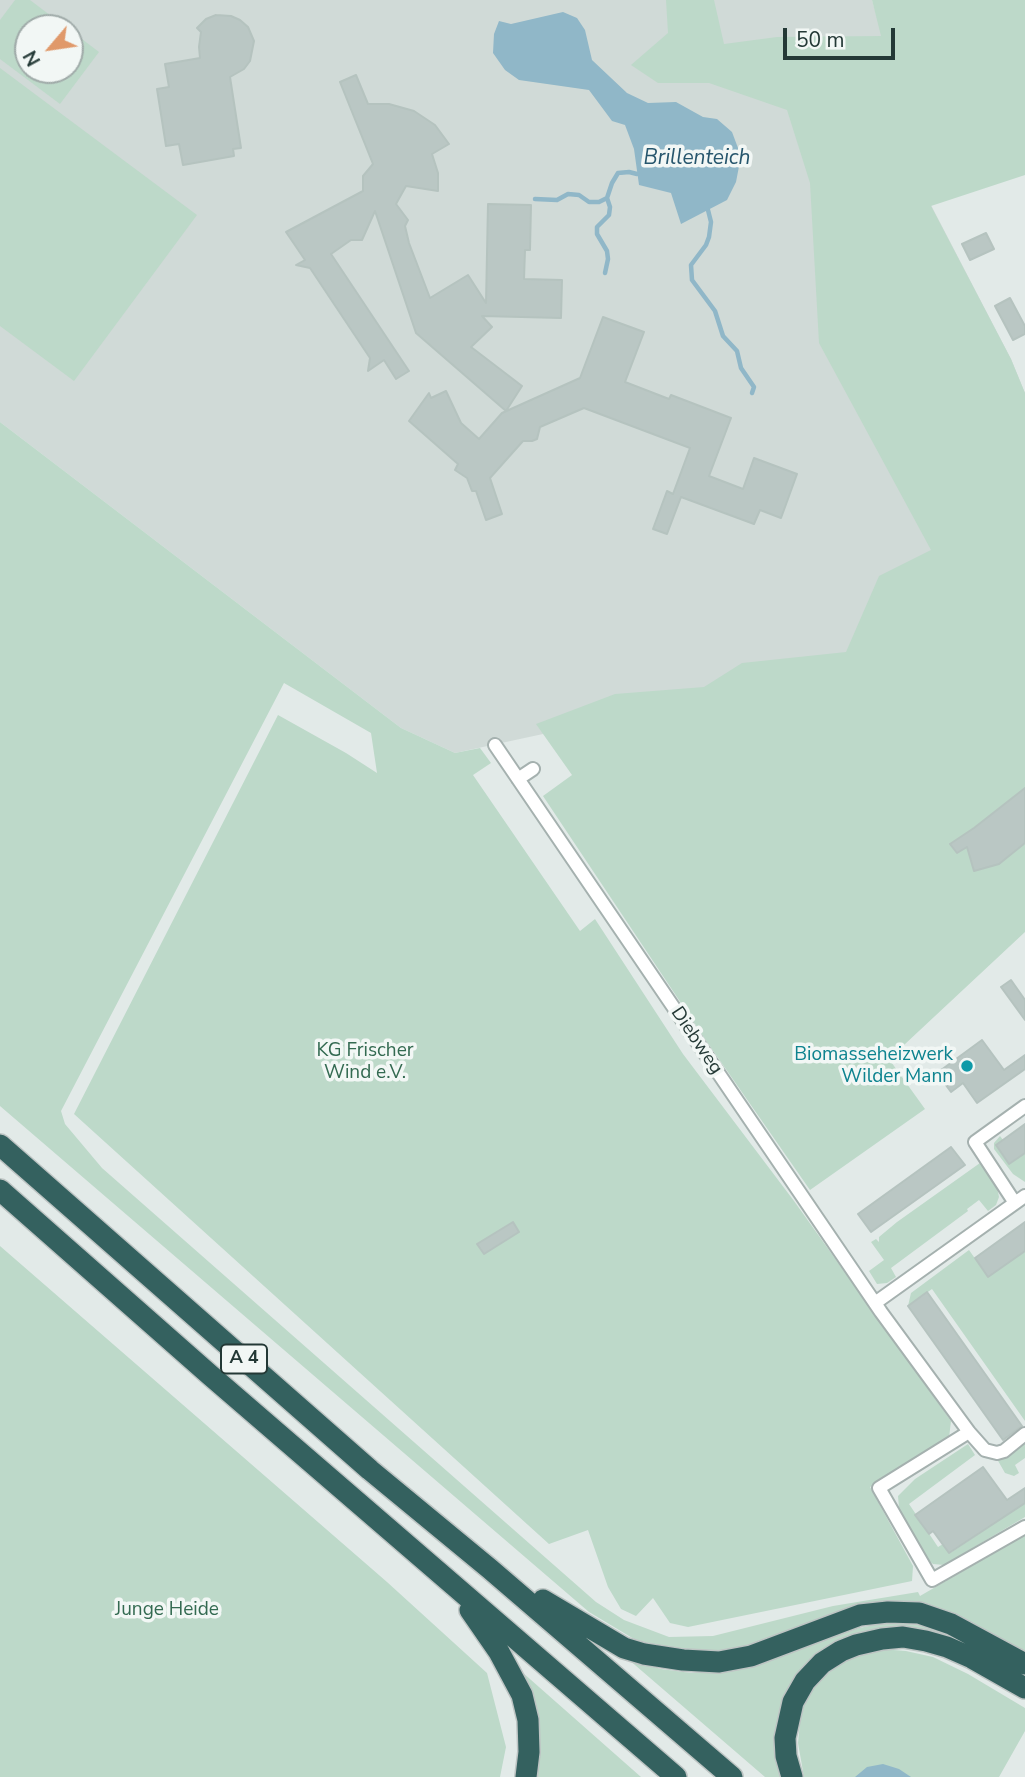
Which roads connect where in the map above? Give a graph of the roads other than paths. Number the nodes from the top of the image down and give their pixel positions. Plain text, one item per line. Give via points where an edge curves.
1 (495, 745) dead end
2 (533, 769) dead end
3 (518, 779) junction
4 (1025, 1106) edge
5 (0, 1145) edge
6 (0, 1190) edge
7 (1020, 1199) edge
8 (875, 1303) junction
9 (969, 1432) junction
10 (1025, 1434) edge
11 (1025, 1527) edge
12 (490, 1569) junction
13 (448, 1580) junction
14 (1025, 1664) edge
15 (1025, 1688) edge
16 (526, 1777) edge
17 (676, 1777) edge
18 (732, 1777) edge
19 (792, 1777) edge

1 - 3 street, Diebweg
2 - 3 street
3 - 8 street, Diebweg
4 - 7 street via 975,1142
5 - 12 highway, A 4
6 - 13 highway, A 4
7 - 8 street
8 - 9 street, Diebweg
9 - 10 street, Diebweg via 985,1450 997,1453
9 - 11 street via 879,1488 932,1580
12 - 14 highway via 594,1632 644,1654 719,1662 751,1656 860,1615 888,1612 919,1614 951,1624
12 - 18 highway, A 4
13 - 16 highway via 484,1629 522,1695 528,1730
13 - 17 highway, A 4
15 - 19 highway via 972,1658 926,1641 903,1637 856,1645 822,1663 793,1702 785,1738

